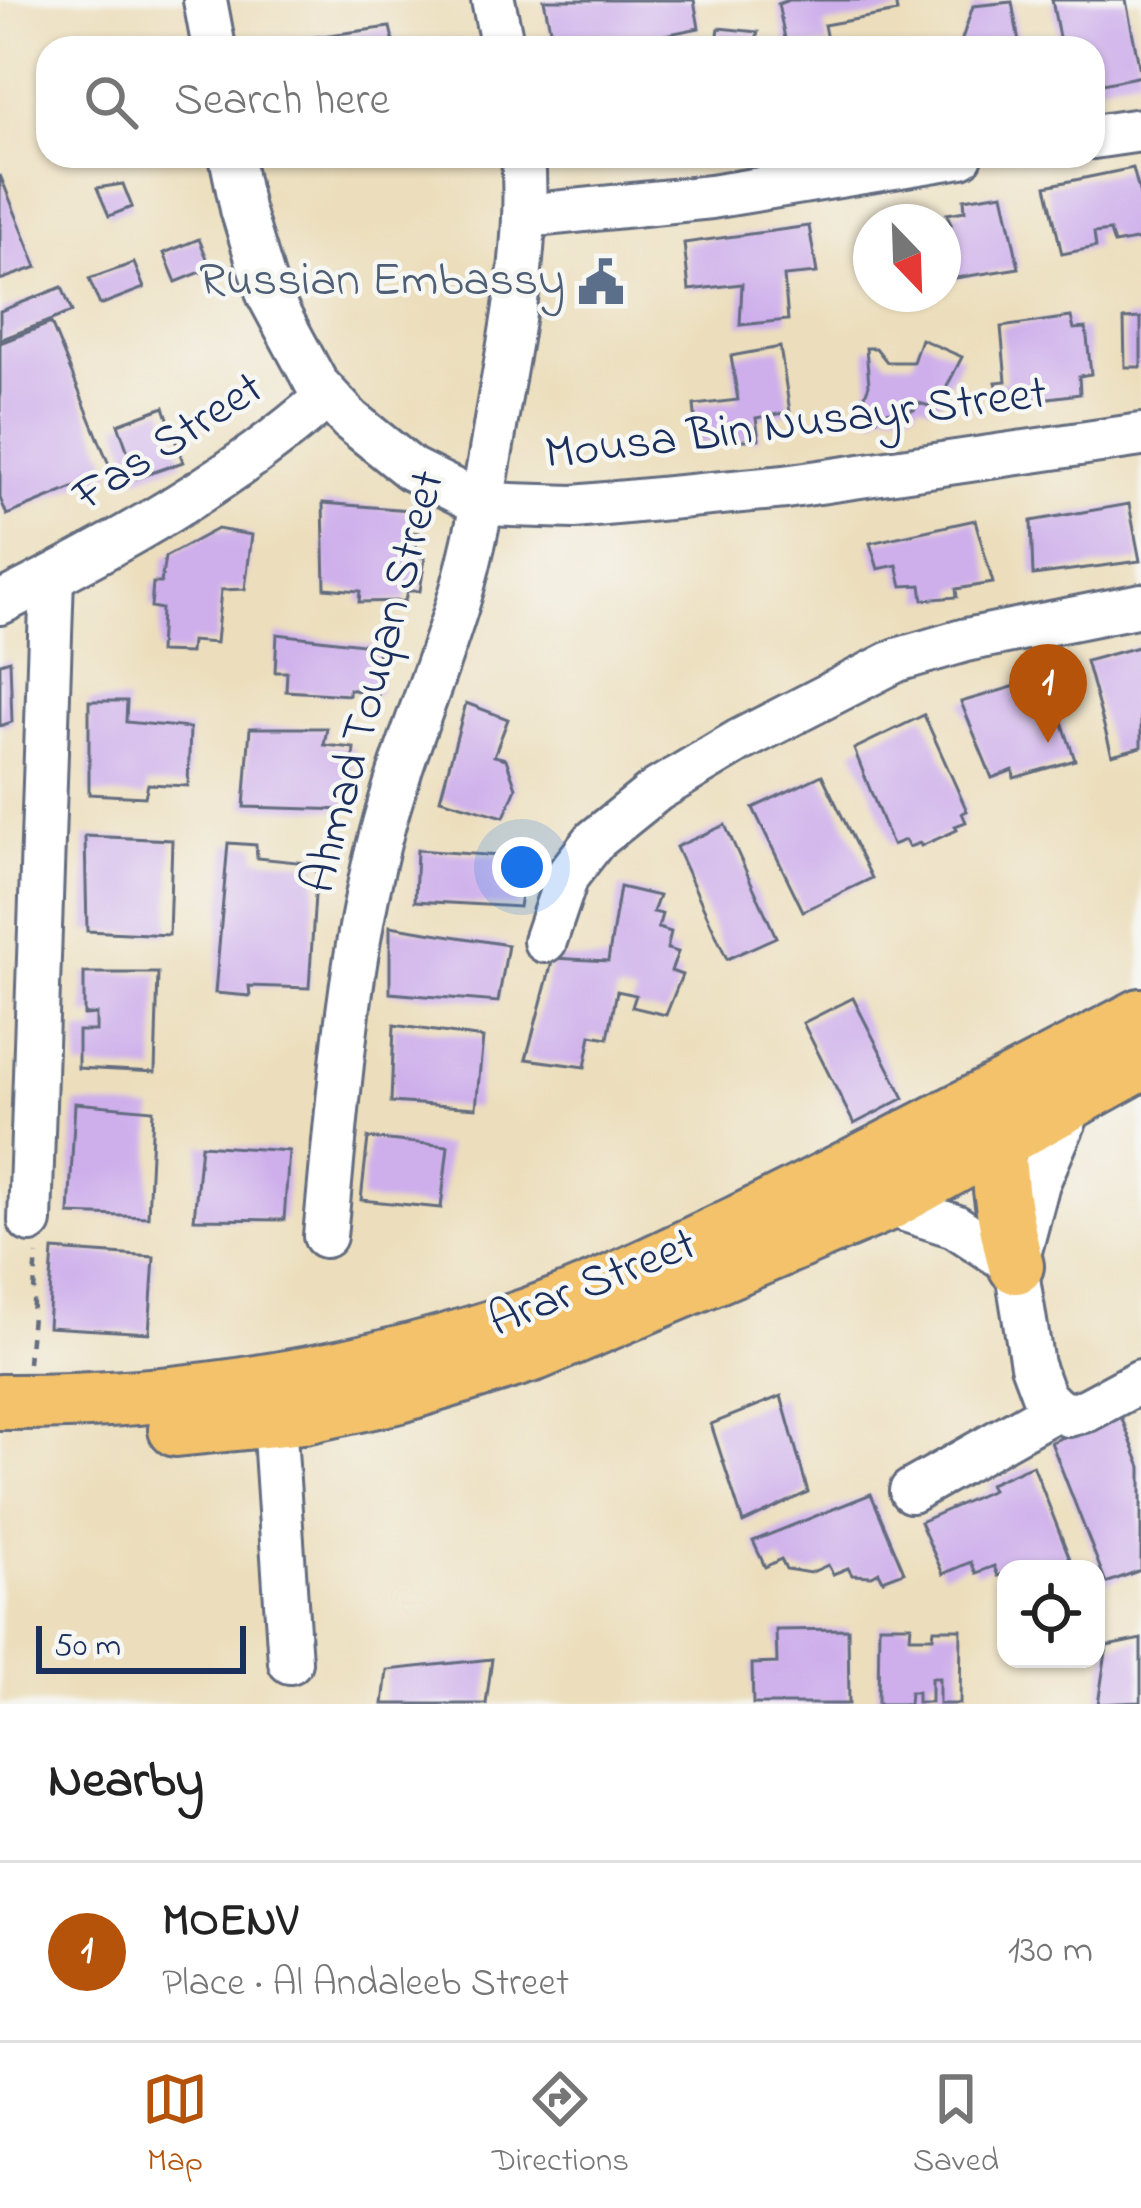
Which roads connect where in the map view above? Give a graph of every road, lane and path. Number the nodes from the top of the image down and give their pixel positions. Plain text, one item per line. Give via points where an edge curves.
1 (206, 0) edge
2 (493, 0) edge
3 (212, 36) edge
4 (500, 36) edge
5 (1141, 130) edge
6 (1105, 135) edge
7 (233, 168) edge
8 (524, 168) edge
9 (888, 168) edge
10 (526, 216) junction
11 (326, 397) junction
12 (1141, 435) edge
13 (482, 504) junction
14 (52, 577) junction
15 (0, 603) edge
16 (1141, 605) edge
17 (545, 940) dead end
18 (1141, 1016) edge
19 (1141, 1063) edge
20 (1001, 1089) junction
21 (1072, 1103) junction
22 (997, 1143) junction
23 (886, 1204) junction
24 (30, 1221) joint
25 (325, 1236) dead end
26 (1016, 1266) junction
27 (1141, 1381) edge
28 (1056, 1409) junction
29 (8, 1414) edge
30 (274, 1420) junction
31 (910, 1491) dead end
32 (290, 1662) dead end

1 - 3 street
2 - 4 street
5 - 6 street
7 - 11 street, Mousa Bin Nusayr Street via 268,294
8 - 10 street, Ahmad Touqan Street
9 - 10 street
10 - 13 street, Ahmad Touqan Street
11 - 13 street, Mousa Bin Nusayr Street via 411,469
11 - 14 street, Fas Street via 204,488
12 - 13 street, Mousa Bin Nusayr Street via 785,487 574,507
13 - 25 street, Ahmad Touqan Street via 364,907
14 - 15 street, Fas Street
14 - 24 street
16 - 17 street via 897,660 739,741 656,790 595,840 557,896
18 - 20 main road, Arar Street
19 - 21 main road, Arar Street
20 - 22 main road
20 - 29 main road, Arar Street via 680,1251 514,1321 387,1358 234,1388
21 - 22 main road, Arar Street
21 - 26 street via 1038,1183
22 - 23 main road, Arar Street
22 - 26 main road
23 - 26 street via 955,1226
23 - 30 main road, Arar Street via 536,1353 400,1395
24 - 29 path via 38,1240
26 - 28 street via 1032,1365
27 - 28 street via 1087,1410
28 - 31 street
29 - 30 main road, Arar Street via 136,1432
30 - 32 street

